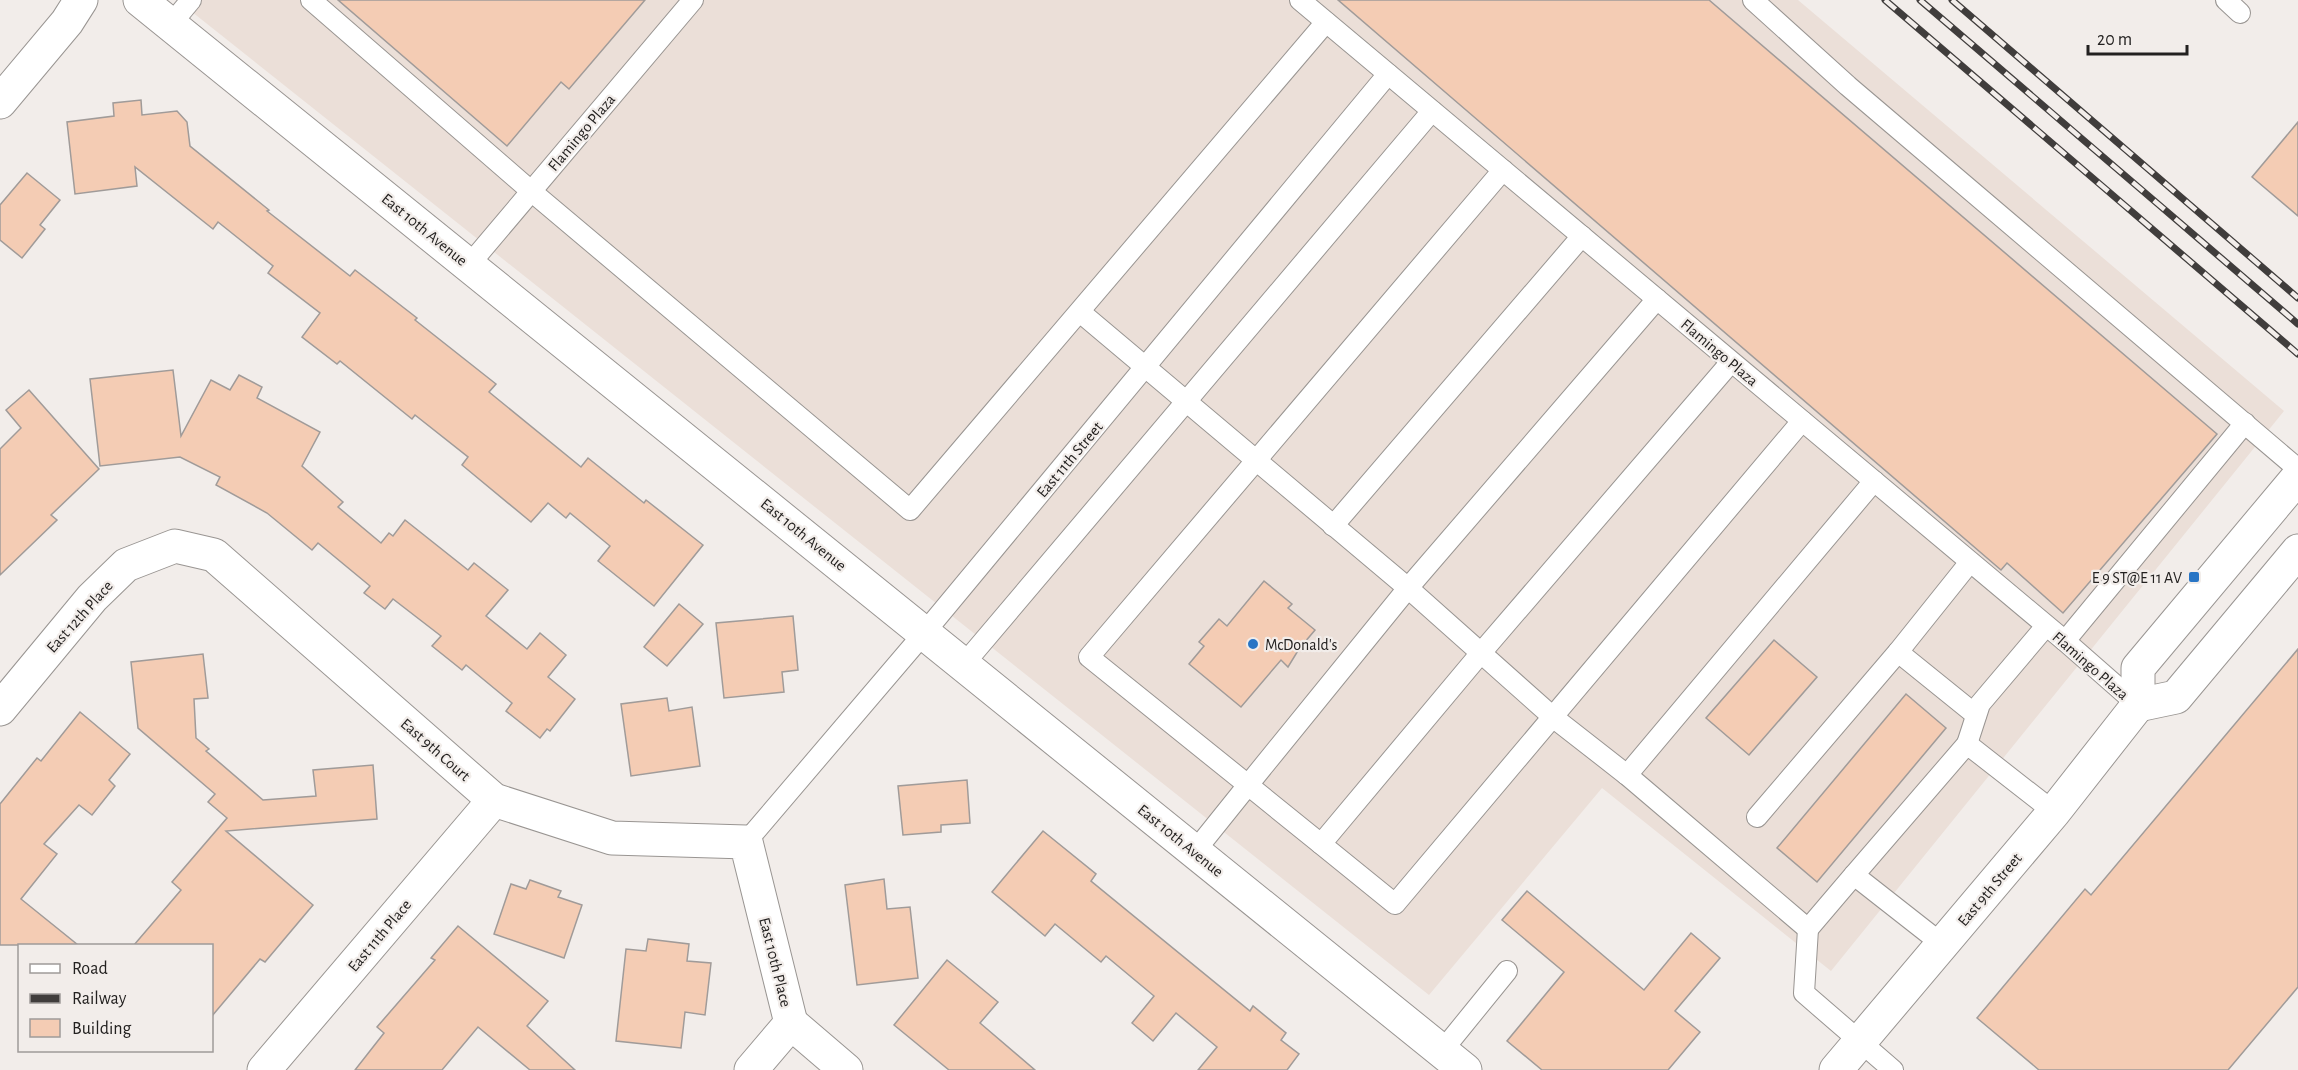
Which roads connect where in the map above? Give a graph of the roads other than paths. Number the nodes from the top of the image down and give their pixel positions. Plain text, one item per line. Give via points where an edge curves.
1 (81, 0) edge
2 (140, 0) edge
3 (191, 0) edge
4 (311, 0) edge
5 (693, 0) edge
6 (1300, 0) edge
7 (1753, 0) edge
8 (1326, 22) junction
9 (171, 24) junction
10 (1389, 74) junction
11 (0, 102) edge
12 (1432, 111) junction
13 (1503, 170) junction
14 (531, 191) junction
15 (1582, 236) junction
16 (469, 265) junction
17 (1657, 299) junction
18 (1080, 312) junction
19 (1731, 362) junction
20 (1144, 368) junction
21 (1186, 401) junction
22 (1802, 421) junction
23 (2245, 423) junction
24 (1256, 460) junction
25 (2298, 469) edge
26 (2298, 477) edge
27 (1874, 482) junction
28 (1333, 526) junction
29 (176, 546) joint
30 (2298, 551) edge
31 (1970, 562) junction
32 (1408, 588) junction
33 (2046, 626) junction
34 (926, 632) junction
35 (2065, 641) junction
36 (1898, 652) junction
37 (1480, 654) junction
38 (964, 664) junction
39 (2138, 705) junction
40 (0, 709) edge
41 (1976, 715) junction
42 (1554, 718) junction
43 (1967, 744) junction
44 (1627, 775) junction
45 (1248, 785) junction
46 (494, 800) junction
47 (2054, 812) junction
48 (1757, 817) dead end
49 (746, 842) junction
50 (1321, 844) junction
51 (1195, 850) junction
52 (1854, 875) junction
53 (1808, 929) junction
54 (1942, 944) junction
55 (1506, 971) dead end
56 (791, 1023) junction
57 (1860, 1042) junction
58 (1454, 1061) edge
59 (264, 1070) edge
60 (752, 1070) edge
61 (846, 1070) edge
62 (1836, 1070) edge
63 (1893, 1070) edge

1 - 11 street
2 - 9 street, East 10th Avenue
3 - 9 lane
4 - 14 lane
5 - 14 lane, Flamingo Plaza
6 - 8 lane, Flamingo Plaza
7 - 23 lane via 1848,86
8 - 10 lane, Flamingo Plaza
8 - 18 lane
9 - 16 street, East 10th Avenue
10 - 12 lane, Flamingo Plaza
10 - 20 lane, East 11th Street
12 - 13 lane, Flamingo Plaza
12 - 21 lane
13 - 15 lane, Flamingo Plaza
13 - 24 lane
14 - 16 lane, Flamingo Plaza
14 - 18 lane via 910,510
15 - 17 lane, Flamingo Plaza
15 - 28 lane
16 - 34 street, East 10th Avenue
17 - 19 lane, Flamingo Plaza
17 - 32 lane
18 - 20 lane
19 - 22 lane, Flamingo Plaza
19 - 37 lane
20 - 21 lane
20 - 34 lane, East 11th Street
21 - 24 lane
21 - 38 lane
22 - 27 lane, Flamingo Plaza
22 - 42 lane
23 - 25 lane
23 - 35 lane
24 - 28 lane
24 - 45 lane via 1089,657
26 - 39 street via 2138,668
27 - 31 lane, Flamingo Plaza
27 - 44 lane
28 - 32 lane
29 - 40 street, East 12th Place via 126,565 92,598
29 - 46 street, East 9th Court via 214,555
30 - 39 street via 2176,697
31 - 33 lane, Flamingo Plaza
31 - 36 lane
32 - 37 lane
32 - 45 lane
33 - 35 lane, Flamingo Plaza
33 - 41 lane via 1980,704
34 - 38 street, East 10th Avenue
34 - 49 lane, East 11th Street
35 - 39 lane, Flamingo Plaza
36 - 41 lane
36 - 48 lane
37 - 42 lane
37 - 50 lane
38 - 51 street, East 10th Avenue
39 - 47 street, East 9th Street
41 - 43 lane
42 - 44 lane
42 - 50 lane via 1395,904
43 - 47 lane
43 - 52 lane
44 - 53 lane
45 - 50 lane
45 - 51 lane
46 - 49 street, East 9th Court via 612,838
46 - 59 street, East 11th Place
47 - 54 street, East 9th Street
49 - 56 street, East 10th Place
51 - 58 street, East 10th Avenue
52 - 53 lane
52 - 54 lane
53 - 57 lane via 1804,993
54 - 57 street, East 9th Street
55 - 58 lane
56 - 60 street, East 10th Place
56 - 61 street
57 - 62 street, East 9th Street
57 - 63 lane

